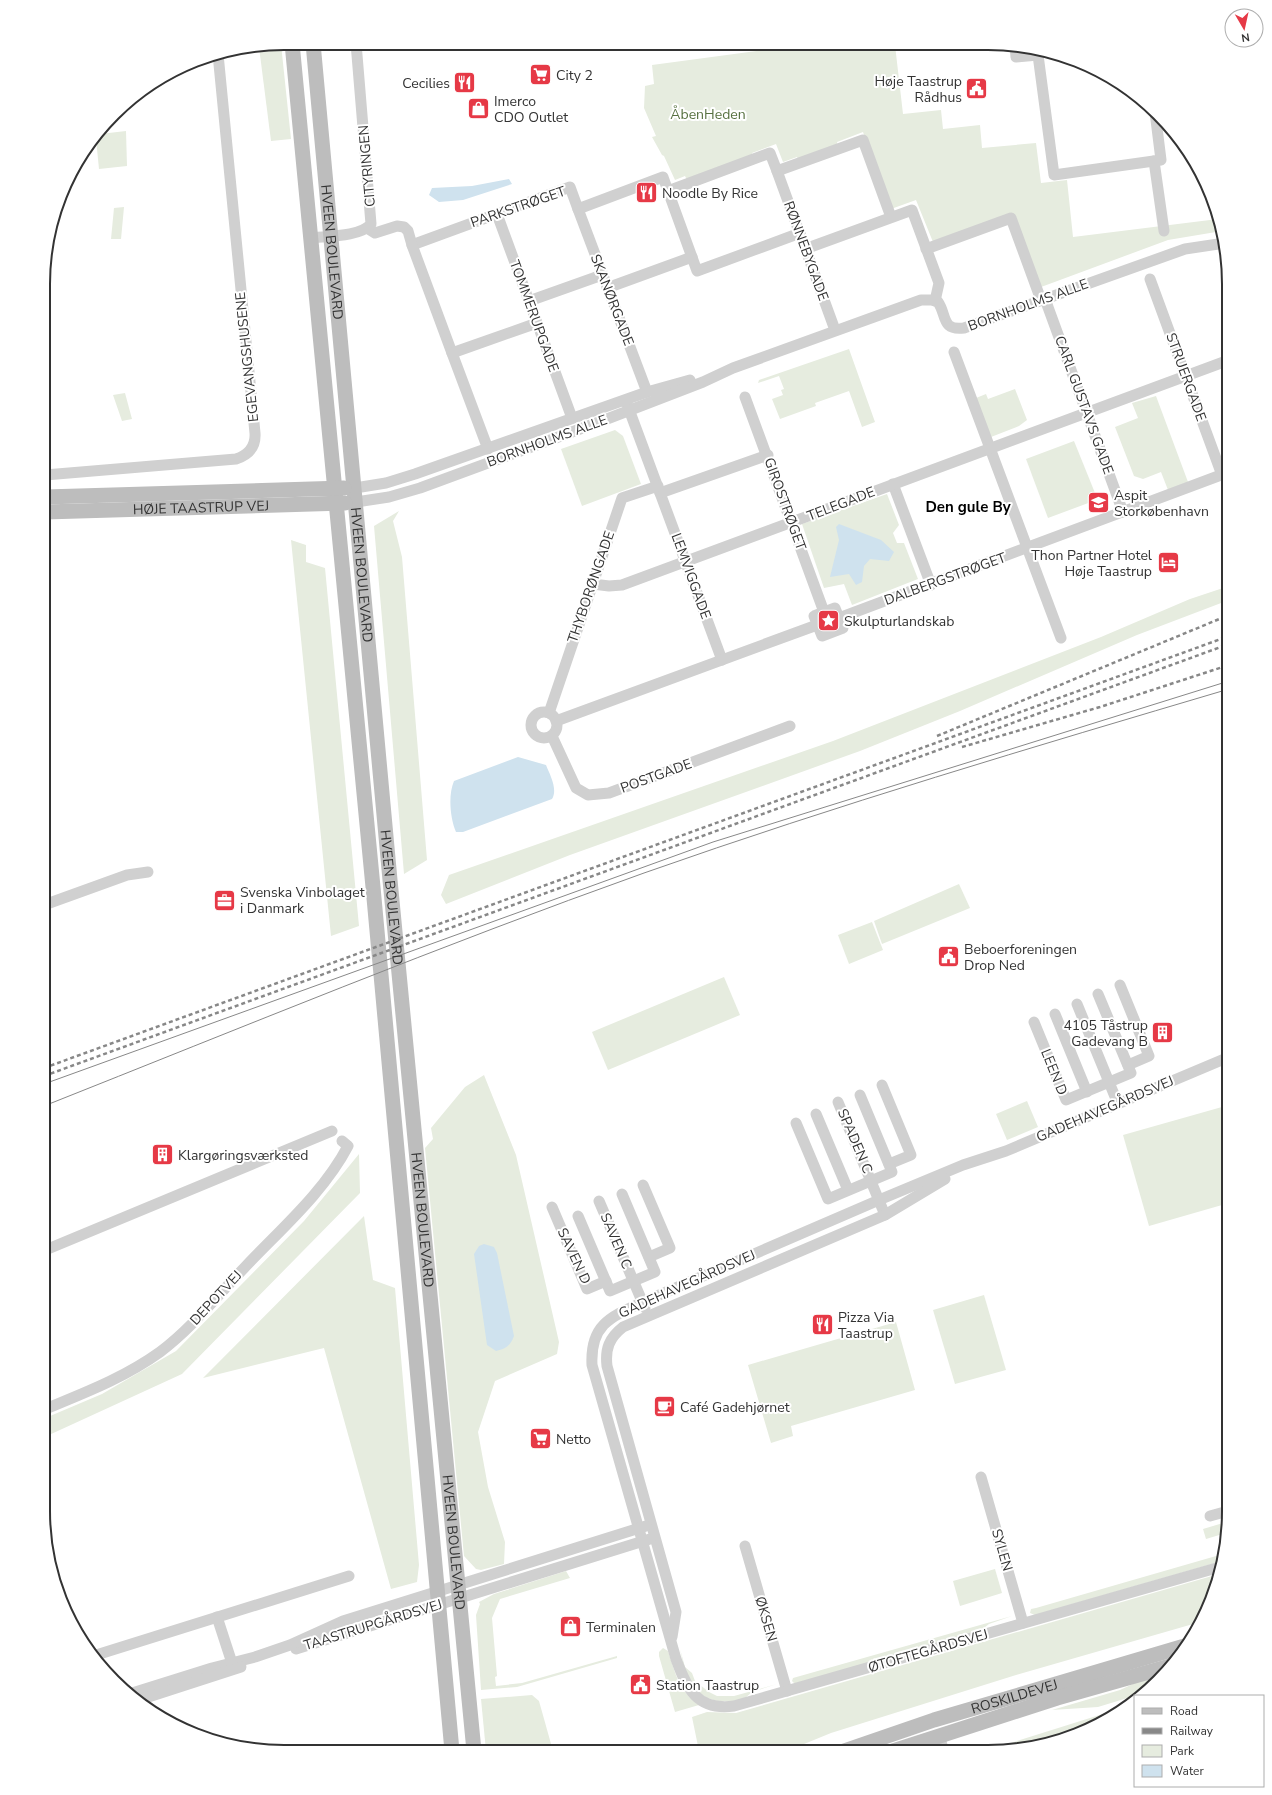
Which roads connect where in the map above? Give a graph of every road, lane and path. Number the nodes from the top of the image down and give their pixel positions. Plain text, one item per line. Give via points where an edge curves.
1 (293, 50) edge
2 (314, 50) edge
3 (357, 50) edge
4 (1016, 52) edge
5 (1032, 55) edge
6 (1038, 56) edge
7 (219, 59) edge
8 (1156, 122) edge
9 (1154, 161) junction
10 (777, 171) junction
11 (668, 190) junction
12 (578, 209) junction
13 (497, 214) junction
14 (891, 217) junction
15 (367, 228) junction
16 (1164, 231) dead end
17 (800, 233) junction
18 (331, 236) junction
19 (310, 238) junction
20 (1218, 244) edge
21 (412, 245) junction
22 (806, 249) junction
23 (926, 249) junction
24 (692, 257) junction
25 (602, 275) junction
26 (1150, 278) dead end
27 (607, 288) junction
28 (1043, 299) junction
29 (529, 301) junction
30 (935, 301) junction
31 (537, 323) junction
32 (835, 330) junction
33 (954, 352) dead end
34 (452, 354) junction
35 (1222, 363) edge
36 (733, 368) junction
37 (1185, 376) junction
38 (647, 392) junction
39 (745, 397) dead end
40 (627, 405) junction
41 (1087, 412) junction
42 (572, 418) junction
43 (990, 447) junction
44 (488, 449) junction
45 (768, 455) junction
46 (1222, 467) edge
47 (1222, 475) edge
48 (50, 476) edge
49 (893, 484) junction
50 (333, 488) junction
51 (659, 490) junction
52 (356, 495) junction
53 (50, 497) edge
54 (335, 504) junction
55 (50, 512) edge
56 (1123, 512) junction
57 (792, 523) junction
58 (1028, 549) junction
59 (685, 562) junction
60 (592, 584) junction
61 (931, 585) junction
62 (824, 612) junction
63 (839, 618) junction
64 (818, 625) junction
65 (1062, 638) dead end
66 (722, 660) junction
67 (553, 717) junction
68 (790, 726) dead end
69 (552, 736) junction
70 (148, 872) dead end
71 (50, 902) edge
72 (1120, 985) dead end
73 (1098, 994) dead end
74 (1077, 1004) dead end
75 (1055, 1014) dead end
76 (1034, 1022) dead end
77 (1222, 1060) edge
78 (1128, 1065) junction
79 (1109, 1083) junction
80 (882, 1085) dead end
81 (1087, 1092) junction
82 (860, 1095) dead end
83 (838, 1102) dead end
84 (1118, 1104) junction
85 (816, 1114) dead end
86 (796, 1123) dead end
87 (332, 1131) dead end
88 (342, 1141) dead end
89 (981, 1160) junction
90 (889, 1164) junction
91 (872, 1181) junction
92 (643, 1185) dead end
93 (848, 1190) junction
94 (622, 1194) dead end
95 (879, 1200) junction
96 (599, 1201) dead end
97 (552, 1207) dead end
98 (885, 1215) junction
99 (578, 1216) dead end
100 (50, 1248) edge
101 (649, 1257) junction
102 (606, 1281) junction
103 (634, 1281) junction
104 (643, 1302) junction
105 (648, 1316) junction
106 (50, 1407) edge
107 (981, 1477) dead end
108 (1222, 1513) edge
109 (1210, 1516) dead end
110 (653, 1524) junction
111 (639, 1528) junction
112 (656, 1537) junction
113 (643, 1541) junction
114 (745, 1546) dead end
115 (1214, 1569) edge
116 (349, 1576) dead end
117 (459, 1592) junction
118 (438, 1598) junction
119 (217, 1617) junction
120 (1023, 1623) junction
121 (672, 1642) junction
122 (1177, 1648) edge
123 (99, 1654) edge
124 (232, 1663) junction
125 (1160, 1669) edge
126 (787, 1691) junction
127 (136, 1692) edge
128 (144, 1698) edge
129 (450, 1730) junction
130 (939, 1735) junction
131 (442, 1745) edge
132 (452, 1745) edge
133 (473, 1745) edge
134 (861, 1745) edge
135 (910, 1745) edge
136 (942, 1745) edge

1 - 19 street, HVEEN BOULEVARD
2 - 18 street, HVEEN BOULEVARD
3 - 15 street, CITYRINGEN via 371,206 371,224
4 - 5 street via 1016,57
6 - 9 street via 1054,175
7 - 48 street, EGEVANGSHUSENE via 255,433 253,445 244,456 236,459
8 - 9 street via 1161,160
9 - 16 street
10 - 11 street via 770,153
10 - 14 street via 863,140
10 - 17 street, RØNNEBYGADE
11 - 12 street, PARKSTRØGET via 663,177
11 - 24 street
12 - 13 street, PARKSTRØGET via 570,187
12 - 25 street, SKANØRGADE
13 - 21 street, PARKSTRØGET
13 - 29 street, TOMMERUPGADE
14 - 22 street
14 - 23 street via 912,210
15 - 18 street via 359,233
15 - 21 street via 375,233 404,226
17 - 22 street, RØNNEBYGADE
17 - 24 street via 697,271
18 - 19 street
18 - 52 street, HVEEN BOULEVARD
19 - 50 street, HVEEN BOULEVARD
20 - 28 street, BORNHOLMS ALLE via 1185,249
21 - 34 street
22 - 32 street, RØNNEBYGADE
23 - 28 street via 1011,218
23 - 30 street via 939,283
24 - 27 street
25 - 27 street, SKANØRGADE
25 - 29 street
26 - 37 street, STRUERGADE
27 - 38 street, SKANØRGADE
28 - 30 street, BORNHOLMS ALLE via 958,329 948,325 940,305
28 - 41 street, CARL GUSTAVS GADE
29 - 31 street, TOMMERUPGADE
30 - 32 street, BORNHOLMS ALLE via 921,300
31 - 34 street
31 - 42 street, TOMMERUPGADE
32 - 36 street, BORNHOLMS ALLE
33 - 43 street
34 - 44 street
35 - 37 street, TELEGADE
36 - 38 street, BORNHOLMS ALLE
36 - 40 street, BORNHOLMS ALLE
37 - 41 street, TELEGADE
37 - 46 street, STRUERGADE
38 - 40 street, BORNHOLMS ALLE
39 - 45 street, GIROSTRØGET
40 - 42 street, BORNHOLMS ALLE
40 - 51 street, LEMVIGGADE
40 - 52 street, BORNHOLMS ALLE via 420,488 388,497
41 - 43 street, TELEGADE
41 - 56 street, CARL GUSTAVS GADE
42 - 44 street, BORNHOLMS ALLE
43 - 49 street, TELEGADE
43 - 58 street
44 - 52 street, BORNHOLMS ALLE
45 - 51 street
45 - 57 street, GIROSTRØGET
47 - 56 street, DALBERGSTRØGET
49 - 57 street, TELEGADE
49 - 61 street
50 - 52 street, HØJE TAASTRUP VEJ
50 - 53 street, HØJE TAASTRUP VEJ
50 - 54 street, HVEEN BOULEVARD
51 - 59 street, LEMVIGGADE
51 - 60 street, THYBORØNGADE via 622,498
52 - 54 street, HØJE TAASTRUP VEJ
52 - 117 street, HVEEN BOULEVARD via 390,880
54 - 55 street, HØJE TAASTRUP VEJ
54 - 118 street, HVEEN BOULEVARD
56 - 58 street, DALBERGSTRØGET
57 - 59 street, TELEGADE
57 - 62 street, GIROSTRØGET
58 - 61 street, DALBERGSTRØGET
58 - 65 street
59 - 60 street, TELEGADE via 622,585
59 - 66 street, LEMVIGGADE
60 - 67 street, THYBORØNGADE
61 - 63 street, DALBERGSTRØGET
62 - 63 street via 835,608
62 - 64 street via 814,616
63 - 64 street via 843,628 822,636
64 - 66 street
66 - 67 street
67 - 69 street via 557,729
67 - 69 street via 541,712 535,715 531,728 534,734 541,738
68 - 69 street, POSTGADE via 609,793 588,795 576,788
70 - 71 street via 127,875
72 - 78 street via 1149,1056
73 - 78 street
74 - 79 street
75 - 81 street, LEEN D
76 - 81 street, LEEN D via 1066,1100
77 - 84 street, GADEHAVEGÅRDSVEJ
78 - 79 street, LEEN D via 1131,1074
79 - 81 street, LEEN D
79 - 84 street
80 - 90 street via 911,1155
82 - 90 street
83 - 91 street, SPADEN C
84 - 89 street, GADEHAVEGÅRDSVEJ
85 - 93 street
86 - 93 street via 828,1199
87 - 100 street
88 - 106 street, DEPOTVEJ via 348,1146 338,1165 316,1192 189,1327 161,1351 127,1373
89 - 95 street, GADEHAVEGÅRDSVEJ
89 - 98 street, GADEHAVEGÅRDSVEJ
90 - 91 street via 892,1172
91 - 93 street
91 - 95 street, SPADEN C
92 - 101 street via 670,1248
94 - 101 street
95 - 98 street, SPADEN C
95 - 104 street, GADEHAVEGÅRDSVEJ
96 - 103 street, SAVEN C
97 - 102 street, SAVEN D via 587,1289
98 - 105 street, GADEHAVEGÅRDSVEJ
99 - 102 street, SAVEN D
101 - 103 street via 655,1272
102 - 103 street, SAVEN D via 610,1291
103 - 104 street, SAVEN C
104 - 105 street, SAVEN C
104 - 111 street, GADEHAVEGÅRDSVEJ via 616,1315 603,1326 591,1349 592,1365
105 - 110 street, GADEHAVEGÅRDSVEJ via 615,1333 606,1356
107 - 120 street, SYLEN
108 - 109 street
110 - 111 street, TAASTRUPGÅRDSVEJ
110 - 112 street, GADEHAVEGÅRDSVEJ
111 - 113 street, GADEHAVEGÅRDSVEJ
111 - 117 street, TAASTRUPGÅRDSVEJ
112 - 113 street, TAASTRUPGÅRDSVEJ
112 - 121 street, ØTOFTEGÅRDSVEJ via 676,1612
113 - 117 street, TAASTRUPGÅRDSVEJ
113 - 121 street, ØTOFTEGÅRDSVEJ
114 - 126 street, ØKSEN
115 - 120 street, ØTOFTEGÅRDSVEJ
116 - 119 street
117 - 118 street, TAASTRUPGÅRDSVEJ
117 - 133 street, HVEEN BOULEVARD
118 - 124 street, TAASTRUPGÅRDSVEJ via 343,1621 290,1645
118 - 128 street, TAASTRUPGÅRDSVEJ
118 - 129 street, HVEEN BOULEVARD
119 - 123 street
119 - 124 street
120 - 126 street, ØTOFTEGÅRDSVEJ
121 - 126 street, ØTOFTEGÅRDSVEJ via 684,1682 693,1695 708,1704 734,1706
122 - 134 street, ROSKILDEVEJ via 934,1720
124 - 127 street, TAASTRUPGÅRDSVEJ
125 - 130 street, ROSKILDEVEJ
129 - 131 street
129 - 132 street, HVEEN BOULEVARD
130 - 135 street, ROSKILDEVEJ
130 - 136 street

